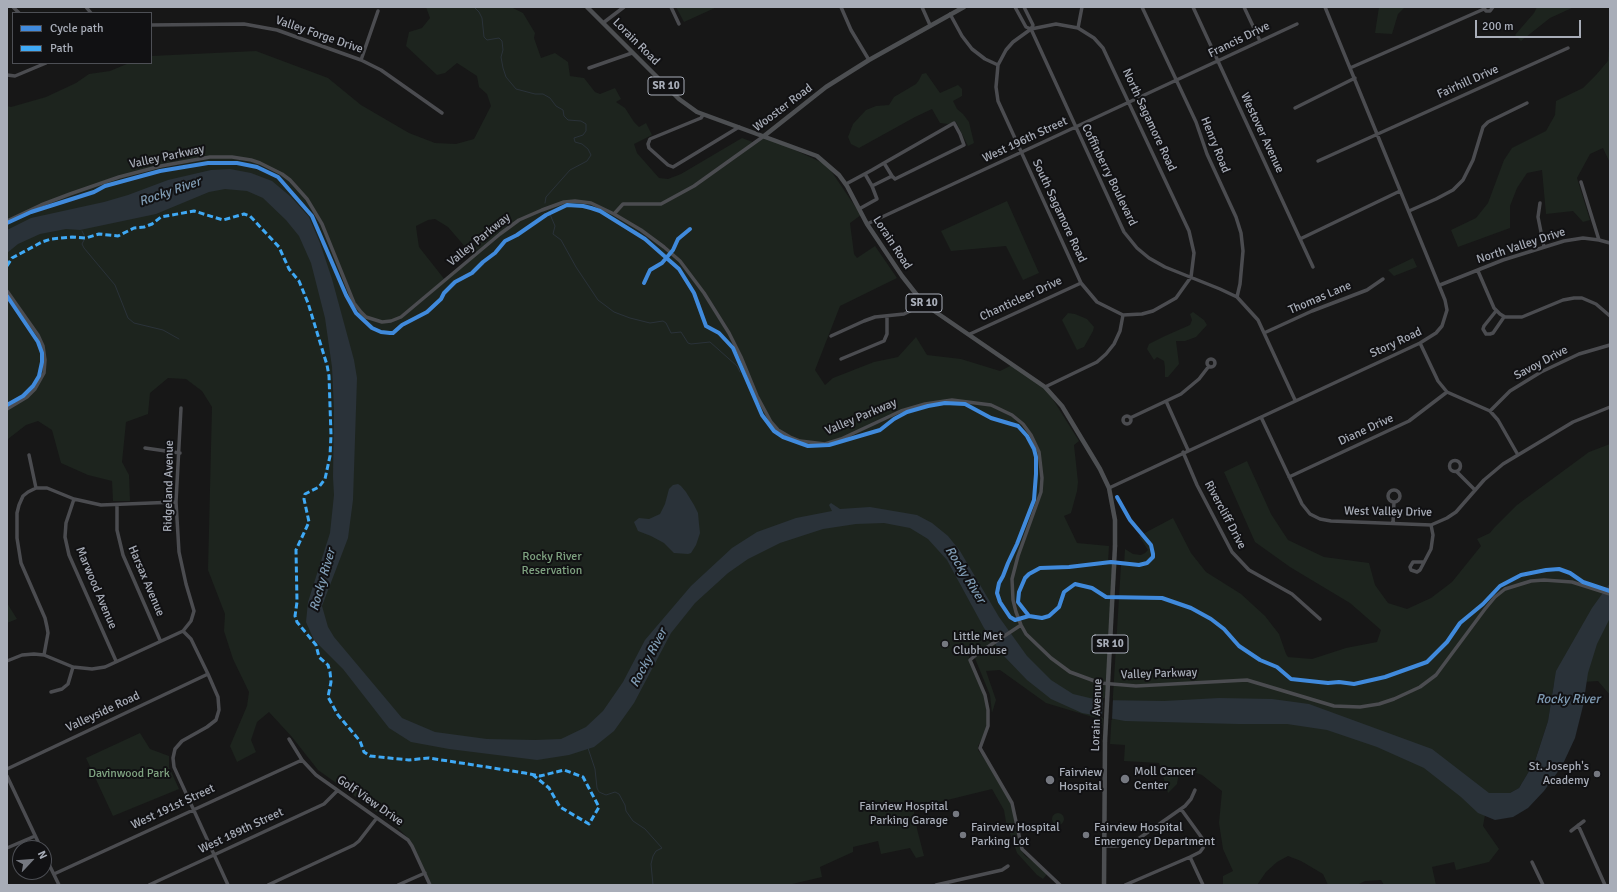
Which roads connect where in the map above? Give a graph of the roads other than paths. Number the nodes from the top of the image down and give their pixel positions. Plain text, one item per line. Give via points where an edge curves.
1 (587, 7) edge
2 (624, 7) edge
3 (671, 7) edge
4 (840, 7) edge
5 (922, 7) edge
6 (964, 7) edge
7 (1015, 7) edge
8 (1024, 7) edge
9 (1082, 7) edge
10 (1142, 7) edge
11 (1193, 7) edge
12 (1244, 7) edge
13 (1325, 7) edge
14 (1493, 7) edge
15 (1484, 8) edge
16 (378, 11) dead end
17 (950, 14) junction
18 (603, 23) junction
19 (679, 24) dead end
20 (1297, 24) dead end
21 (152, 25) edge
22 (930, 25) junction
23 (1078, 28) junction
24 (1031, 29) junction
25 (1260, 40) junction
26 (1568, 48) dead end
27 (632, 53) junction
28 (361, 60) junction
29 (869, 60) junction
30 (1218, 61) junction
31 (44, 64) edge
32 (998, 65) junction
33 (589, 68) dead end
34 (1350, 68) junction
35 (1190, 74) joint
36 (7, 75) edge
37 (1355, 78) junction
38 (1176, 81) junction
39 (1130, 102) junction
40 (1527, 104) dead end
41 (1295, 108) dead end
42 (442, 113) dead end
43 (703, 115) junction
44 (739, 127) junction
45 (1075, 128) junction
46 (1377, 134) junction
47 (764, 136) junction
48 (1021, 152) junction
49 (1318, 161) dead end
50 (884, 163) junction
51 (865, 174) junction
52 (892, 176) junction
53 (1581, 182) dead end
54 (846, 184) junction
55 (872, 186) junction
56 (1400, 191) junction
57 (1540, 203) dead end
58 (859, 209) junction
59 (1408, 211) junction
60 (614, 214) junction
61 (7, 220) edge
62 (867, 224) junction
63 (1300, 239) junction
64 (1599, 240) junction
65 (1610, 243) edge
66 (1544, 247) junction
67 (1313, 267) dead end
68 (1478, 271) junction
69 (1191, 277) junction
70 (1383, 279) dead end
71 (1081, 283) junction
72 (1440, 285) junction
73 (7, 291) edge
74 (1237, 297) junction
75 (924, 304) junction
76 (1496, 310) junction
77 (1123, 315) junction
78 (1610, 316) edge
79 (887, 317) junction
80 (1504, 317) junction
81 (1264, 333) junction
82 (970, 334) junction
83 (831, 336) dead end
84 (1420, 343) junction
85 (1610, 345) edge
86 (841, 359) dead end
87 (1209, 366) dead end
88 (1045, 387) junction
89 (1447, 392) junction
90 (1295, 400) junction
91 (1166, 401) junction
92 (1610, 407) edge
93 (181, 408) dead end
94 (7, 409) edge
95 (1490, 411) junction
96 (1261, 417) junction
97 (1130, 418) dead end
98 (145, 448) dead end
99 (1188, 450) junction
100 (1183, 452) junction
101 (180, 453) junction
102 (29, 455) dead end
103 (1518, 455) junction
104 (1457, 472) dead end
105 (1289, 477) junction
106 (36, 488) junction
107 (1109, 488) junction
108 (1475, 490) junction
109 (74, 499) junction
110 (176, 502) junction
111 (1394, 502) dead end
112 (117, 505) junction
113 (1393, 523) junction
114 (1432, 525) junction
115 (1115, 546) joint
116 (1424, 562) dead end
117 (1610, 594) edge
118 (1320, 619) dead end
119 (1021, 625) junction
120 (183, 631) junction
121 (160, 640) junction
122 (44, 655) junction
123 (7, 661) edge
124 (116, 661) junction
125 (73, 667) junction
126 (208, 674) junction
127 (51, 692) dead end
128 (289, 739) dead end
129 (302, 760) junction
130 (7, 769) edge
131 (7, 776) edge
132 (8, 782) edge
133 (1195, 790) dead end
134 (337, 791) junction
135 (194, 809) junction
136 (1181, 809) junction
137 (376, 819) junction
138 (1584, 821) dead end
139 (1578, 826) junction
140 (1571, 831) dead end
141 (35, 836) junction
142 (37, 840) edge
143 (1104, 846) junction
144 (7, 848) edge
145 (214, 855) junction
146 (1190, 857) junction
147 (1532, 862) dead end
148 (1008, 866) dead end
149 (52, 870) edge
150 (425, 873) junction
151 (54, 874) junction
152 (948, 884) edge
153 (59, 885) edge
154 (149, 885) edge
155 (228, 885) edge
156 (268, 885) edge
157 (398, 885) edge
158 (430, 885) edge
159 (936, 885) edge
160 (1060, 885) edge
161 (1104, 885) edge
162 (1109, 885) edge
163 (1125, 885) edge
164 (1203, 885) edge
165 (1543, 885) edge
166 (1605, 885) edge

1 - 18 main road, Lorain Road / SR 10
2 - 18 street
3 - 19 street
4 - 29 street
5 - 22 street
6 - 17 main road, Wooster Road
7 - 24 street, Coffinberry Boulevard via 1026,27
8 - 24 street, Coffinberry Boulevard via 1033,25
9 - 23 street
10 - 38 street, Henry Road
11 - 30 street, Westover Avenue
12 - 25 street
13 - 34 street, Story Road
14 - 15 street via 1490,11
15 - 34 street
16 - 28 street
17 - 22 main road, Wooster Road
17 - 32 street via 972,49
18 - 27 main road, Lorain Road / SR 10
20 - 25 street, Francis Drive
21 - 28 street, Valley Forge Drive via 244,24 268,28
22 - 29 main road, Wooster Road
23 - 24 street, North Sagamore Road via 1056,24
23 - 39 street, North Sagamore Road via 1094,38 1103,48
24 - 32 street, South Sagamore Road via 1013,42
24 - 45 street, Coffinberry Boulevard
25 - 30 street, Francis Drive
26 - 46 street, Fairhill Drive
27 - 33 street
27 - 43 main road, Lorain Road / SR 10 via 679,99
28 - 42 street, Valley Forge Drive via 381,70
29 - 47 main road, Wooster Road via 826,87
30 - 35 street, Francis Drive
30 - 63 street, Westover Avenue
31 - 36 street via 15,76
32 - 48 street, South Sagamore Road via 998,101
34 - 37 street, Story Road
35 - 38 street, West 196th Street
37 - 41 street
37 - 46 street, Story Road
38 - 39 street, West 196th Street
38 - 74 street, Henry Road via 1196,122 1241,233 1243,251
39 - 45 street, West 196th Street
39 - 69 street, North Sagamore Road via 1189,230 1194,254
40 - 59 street via 1488,122 1483,127 1473,160 1463,180 1453,190
43 - 44 main road, Lorain Road / SR 10
43 - 44 street via 650,139 649,148 673,167
44 - 47 main road, Lorain Road / SR 10
45 - 48 street, West 196th Street
45 - 69 street, Coffinberry Boulevard via 1124,232 1149,258
46 - 49 street, Fairhill Drive
46 - 56 street, Story Road
47 - 54 main road, Lorain Road / SR 10 via 817,156
47 - 60 street, Wooster Road via 694,186 661,204 623,204
48 - 62 street, West 196th Street
48 - 71 street, South Sagamore Road
50 - 51 street
50 - 52 street
50 - 52 street via 954,123 964,145 895,179
51 - 54 street
51 - 55 street
52 - 55 street
53 - 64 street
54 - 58 main road, Lorain Road / SR 10
55 - 58 street via 877,199
56 - 59 street, Story Road
56 - 63 street
57 - 66 street via 1538,217
58 - 62 main road, Lorain Road / SR 10
59 - 72 street, Story Road
60 - 61 street, Valley Parkway via 591,203 575,201 564,202 519,220 401,317 382,322 366,317 354,303 322,224 307,199 282,174 256,161 232,157 210,158 161,166 70,194
60 - 119 street, Valley Parkway via 658,243 680,261 692,276 729,333 771,422 790,437 800,442 825,444 842,439 901,411 952,400 991,405 1023,424 1039,452 1042,478 1041,492 1012,579 1013,600
62 - 75 main road, Lorain Road / SR 10
63 - 67 street, Westover Avenue
64 - 65 street, North Valley Drive
64 - 66 street, North Valley Drive via 1573,239
66 - 68 street, North Valley Drive
68 - 72 street, North Valley Drive
68 - 76 street
69 - 74 street, Coffinberry Boulevard
69 - 77 street via 1176,298 1166,305 1142,314
70 - 81 street, Thomas Lane via 1367,290
71 - 77 street, South Sagamore Road via 1097,302
71 - 82 street, Chanticleer Drive
72 - 84 street, Story Road via 1447,310 1446,317 1436,333
73 - 94 street via 38,335 45,360 44,373 35,389 27,398
74 - 81 street, Coffinberry Boulevard via 1258,320
75 - 79 street via 904,314
75 - 82 main road, Lorain Road / SR 10
76 - 80 street
76 - 80 street via 1484,326 1486,334 1493,333
77 - 88 street via 1117,337 1106,354 1097,362
78 - 80 street via 1596,304 1582,298 1574,298 1522,317
79 - 83 street via 875,317
79 - 86 street via 887,334 884,341
81 - 90 street, Coffinberry Boulevard
82 - 88 main road, Lorain Road / SR 10
84 - 89 street via 1438,381
84 - 90 street, Story Road
85 - 95 street, Savoy Drive via 1579,354 1541,372 1510,391
87 - 91 street via 1191,387
88 - 107 main road, Lorain Road / SR 10 via 1070,418
89 - 95 street
89 - 105 street, Diane Drive via 1409,421
90 - 96 street, Story Road
91 - 97 street
91 - 99 street
92 - 103 street, West Valley Drive via 1573,422
93 - 101 street, Ridgeland Avenue
95 - 103 street
96 - 99 street, Story Road
96 - 105 street, West Valley Drive
98 - 101 street
99 - 100 street, Story Road
100 - 107 street, Story Road
100 - 118 street, Rivercliff Drive via 1224,539 1239,561 1258,576 1292,594
101 - 110 street, Ridgeland Avenue
102 - 106 street
103 - 108 street, West Valley Drive via 1496,469
104 - 108 street
105 - 113 street, West Valley Drive via 1302,504 1310,514 1320,519
106 - 109 street via 47,488
106 - 122 street via 23,496 18,505 17,538 21,563 48,627
107 - 115 main road, Lorain Road / SR 10 via 1115,520
108 - 114 street, West Valley Drive via 1456,512
109 - 112 street via 92,504
109 - 124 street, Marwood Avenue via 66,523 65,537 69,555
110 - 112 street
110 - 120 street, Ridgeland Avenue via 179,552 194,611 192,621
111 - 113 street
112 - 121 street, Harsax Avenue via 123,555
113 - 114 street, West Valley Drive
114 - 116 street via 1431,550
115 - 143 main road, Lorain Avenue / SR 10, bridge via 1105,741
117 - 119 street, Valley Parkway via 1572,582 1544,580 1530,581 1505,589 1485,609 1436,674 1420,687 1394,699 1360,706 1334,706 1247,680 1136,686 1100,683 1070,672 1031,640
119 - 160 street via 970,660 988,710 988,726 980,748 1012,803 1022,849
120 - 121 street
120 - 126 street via 191,639
121 - 124 street
122 - 123 street via 22,655
122 - 125 street
124 - 125 street via 106,667 92,669
125 - 127 street via 68,684
126 - 130 street, Valleyside Road
126 - 135 street via 218,697 219,710 216,720 207,728 182,741 176,748 173,758 174,767
128 - 129 street, Golf View Drive
129 - 134 street, Golf View Drive
129 - 135 street, West 191st Street
131 - 132 street
132 - 141 street
133 - 136 street via 1191,799
134 - 137 street, Golf View Drive
134 - 145 street, West 189th Street via 324,804
135 - 145 street
135 - 151 street, West 191st Street
136 - 143 street via 1131,844
136 - 146 street via 1204,842 1200,852
137 - 150 street, Golf View Drive via 408,840
137 - 156 street via 354,845
138 - 139 street
139 - 140 street
139 - 166 street
141 - 142 street
141 - 144 street
143 - 161 main road, Lorain Avenue / SR 10
145 - 154 street, West 189th Street
145 - 155 street
146 - 163 street
146 - 164 street
147 - 165 street
148 - 152 street via 1002,870
149 - 151 street
150 - 157 street
150 - 158 street, Golf View Drive
151 - 153 street
152 - 159 street
161 - 162 street

